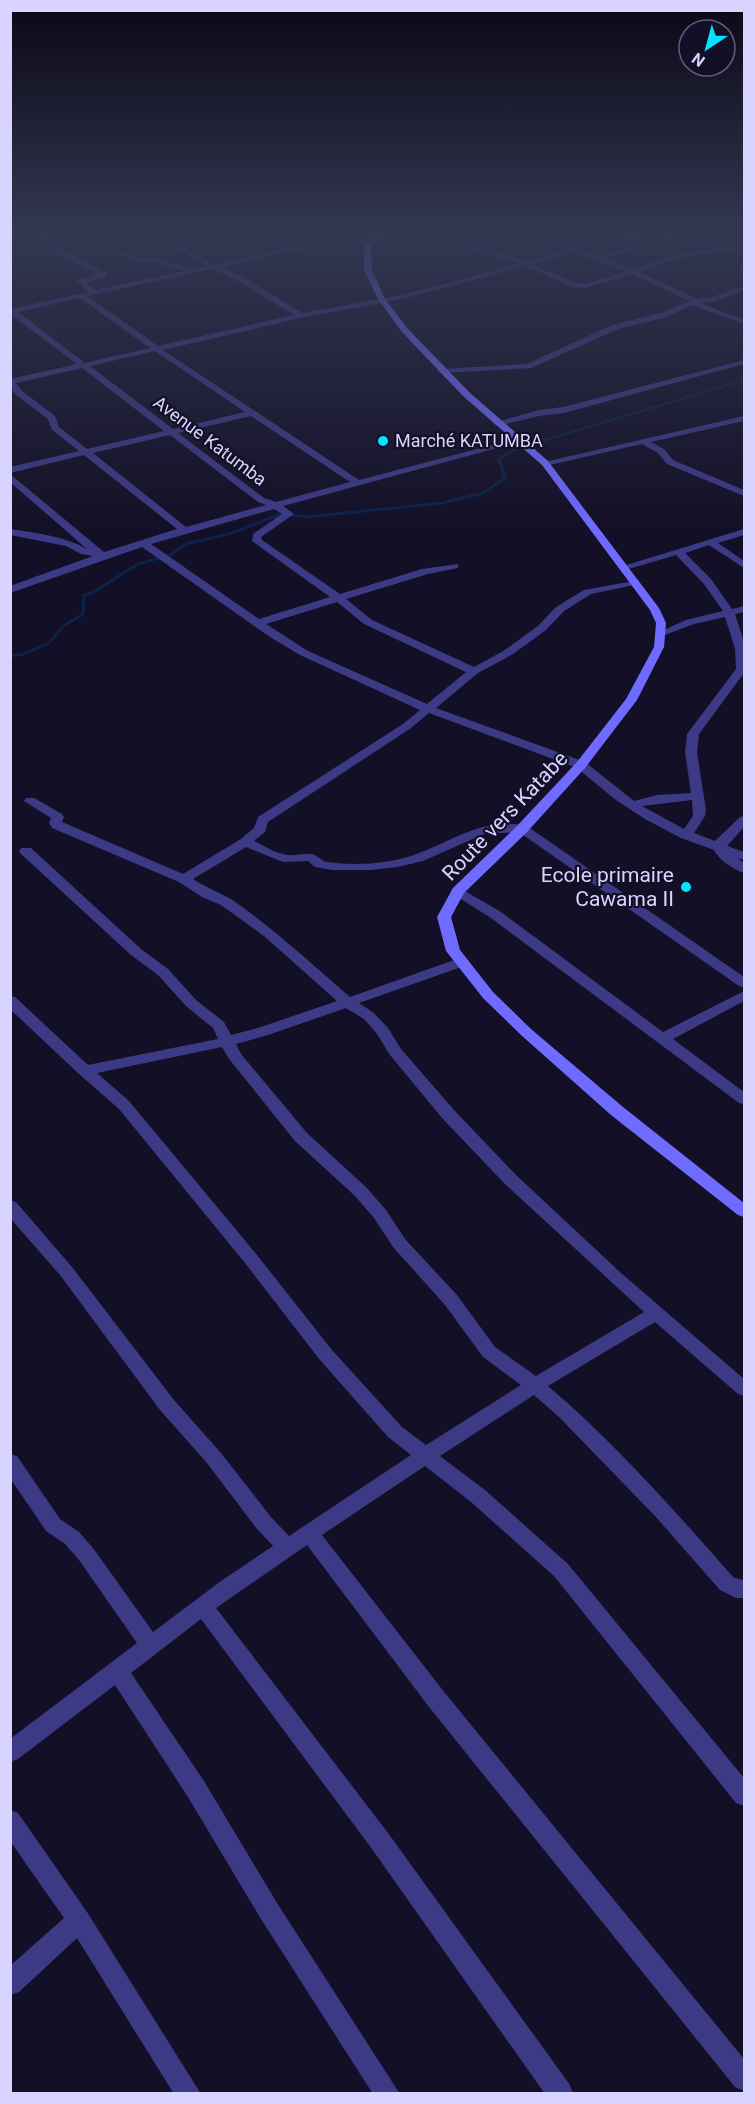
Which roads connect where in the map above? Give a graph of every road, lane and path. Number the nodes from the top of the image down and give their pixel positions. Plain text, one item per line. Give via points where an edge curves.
1 (42, 332) edge
2 (134, 332) edge
3 (231, 332) edge
4 (407, 332) edge
5 (603, 332) edge
6 (158, 349) junction
7 (744, 362) edge
8 (82, 365) junction
9 (441, 371) junction
10 (11, 381) edge
11 (252, 413) junction
12 (744, 419) edge
13 (497, 423) junction
14 (171, 432) junction
15 (644, 442) junction
16 (523, 445) junction
17 (87, 452) junction
18 (545, 464) junction
19 (10, 470) edge
20 (10, 477) edge
21 (357, 483) junction
22 (744, 493) edge
23 (275, 505) junction
24 (184, 530) junction
25 (10, 532) edge
26 (744, 532) edge
27 (711, 542) junction
28 (145, 544) junction
29 (677, 551) junction
30 (100, 555) junction
31 (744, 565) edge
32 (454, 566) dead end
33 (625, 567) junction
34 (635, 582) junction
35 (10, 590) edge
36 (337, 597) junction
37 (744, 609) edge
38 (729, 612) junction
39 (258, 623) junction
40 (662, 633) junction
41 (474, 671) junction
42 (428, 709) junction
43 (581, 765) junction
44 (698, 796) junction
45 (30, 801) dead end
46 (632, 805) junction
47 (744, 819) edge
48 (522, 829) junction
49 (686, 835) junction
50 (246, 842) junction
51 (720, 848) junction
52 (26, 851) dead end
53 (744, 856) edge
54 (744, 869) edge
55 (184, 879) junction
56 (458, 891) junction
57 (462, 962) junction
58 (744, 983) edge
59 (744, 995) edge
60 (10, 1000) edge
61 (347, 1002) junction
62 (663, 1038) junction
63 (228, 1040) junction
64 (84, 1071) junction
65 (744, 1099) edge
66 (10, 1206) edge
67 (744, 1211) edge
68 (656, 1313) junction
69 (535, 1385) junction
70 (744, 1389) edge
71 (424, 1456) junction
72 (10, 1461) edge
73 (310, 1534) junction
74 (288, 1548) junction
75 (744, 1589) edge
76 (204, 1606) junction
77 (151, 1647) junction
78 (119, 1672) junction
79 (10, 1752) edge
80 (744, 1795) edge
81 (10, 1821) edge
82 (79, 1920) junction
83 (10, 1983) edge
84 (744, 2078) edge
85 (189, 2094) edge
86 (388, 2094) edge
87 (561, 2094) edge

1 - 8 street, Avenue Katumba
2 - 6 street
3 - 6 street
4 - 9 street
5 - 9 street via 528,366
6 - 8 street
6 - 11 street
7 - 13 street via 564,410
8 - 10 street
8 - 14 street, Avenue Katumba
9 - 13 street
10 - 17 street via 19,393 52,418 55,428
11 - 14 street
11 - 21 street
12 - 15 street
13 - 16 street
14 - 17 street
14 - 23 street, Avenue Katumba via 261,500
15 - 18 street
15 - 22 street via 661,451 670,462
16 - 18 street
16 - 21 street
17 - 19 street
17 - 24 street
18 - 33 street
20 - 30 street
21 - 23 street
23 - 24 street
23 - 36 street via 288,516 256,536 257,541
24 - 28 street
25 - 30 street via 69,543
26 - 27 street
27 - 29 street
27 - 31 street
28 - 30 street
28 - 39 street
29 - 33 street
29 - 38 street via 701,572
30 - 35 street
32 - 36 street
33 - 34 street
34 - 40 street via 655,610
34 - 41 street via 588,592 560,609 509,652
36 - 39 street
36 - 41 street via 380,629
37 - 38 street
38 - 40 street
38 - 44 street via 740,646 742,669 693,734 691,752
39 - 42 street via 304,653
40 - 43 street, Route vers Katabe via 659,647 631,700
41 - 42 street
42 - 43 street
42 - 50 street via 262,820 260,830
43 - 46 street
43 - 48 street, Route vers Katabe
44 - 46 street
44 - 49 street via 699,816
45 - 55 street via 58,817 57,825
46 - 49 street
47 - 51 street
48 - 50 street via 486,828 417,858 390,865 320,865 308,858 281,858
48 - 56 street, Route vers Katabe
48 - 58 street
49 - 51 street
50 - 55 street
51 - 53 street
51 - 54 street
52 - 63 street via 163,972 183,996 219,1025
55 - 61 street via 253,920
56 - 57 street, Route vers Katabe via 444,917 453,951
56 - 62 street
57 - 61 street
57 - 67 street, Route vers Katabe via 489,995 573,1074
59 - 62 street
60 - 64 street
61 - 63 street
61 - 68 street via 383,1031 395,1052 448,1114 510,1179
62 - 65 street
63 - 64 street
63 - 69 street via 234,1056 301,1137 361,1192 399,1243 452,1300 489,1352
64 - 71 street via 124,1105 326,1355 395,1432
66 - 74 street via 66,1271 167,1405
68 - 69 street
68 - 70 street
69 - 71 street
69 - 75 street via 654,1501 727,1584
71 - 73 street
71 - 80 street via 478,1496 561,1570
72 - 77 street via 52,1525 72,1538 86,1554
73 - 74 street
73 - 84 street via 437,1700
74 - 76 street
76 - 77 street
76 - 87 street
77 - 78 street
78 - 79 street
78 - 86 street
81 - 82 street
82 - 83 street
82 - 85 street

